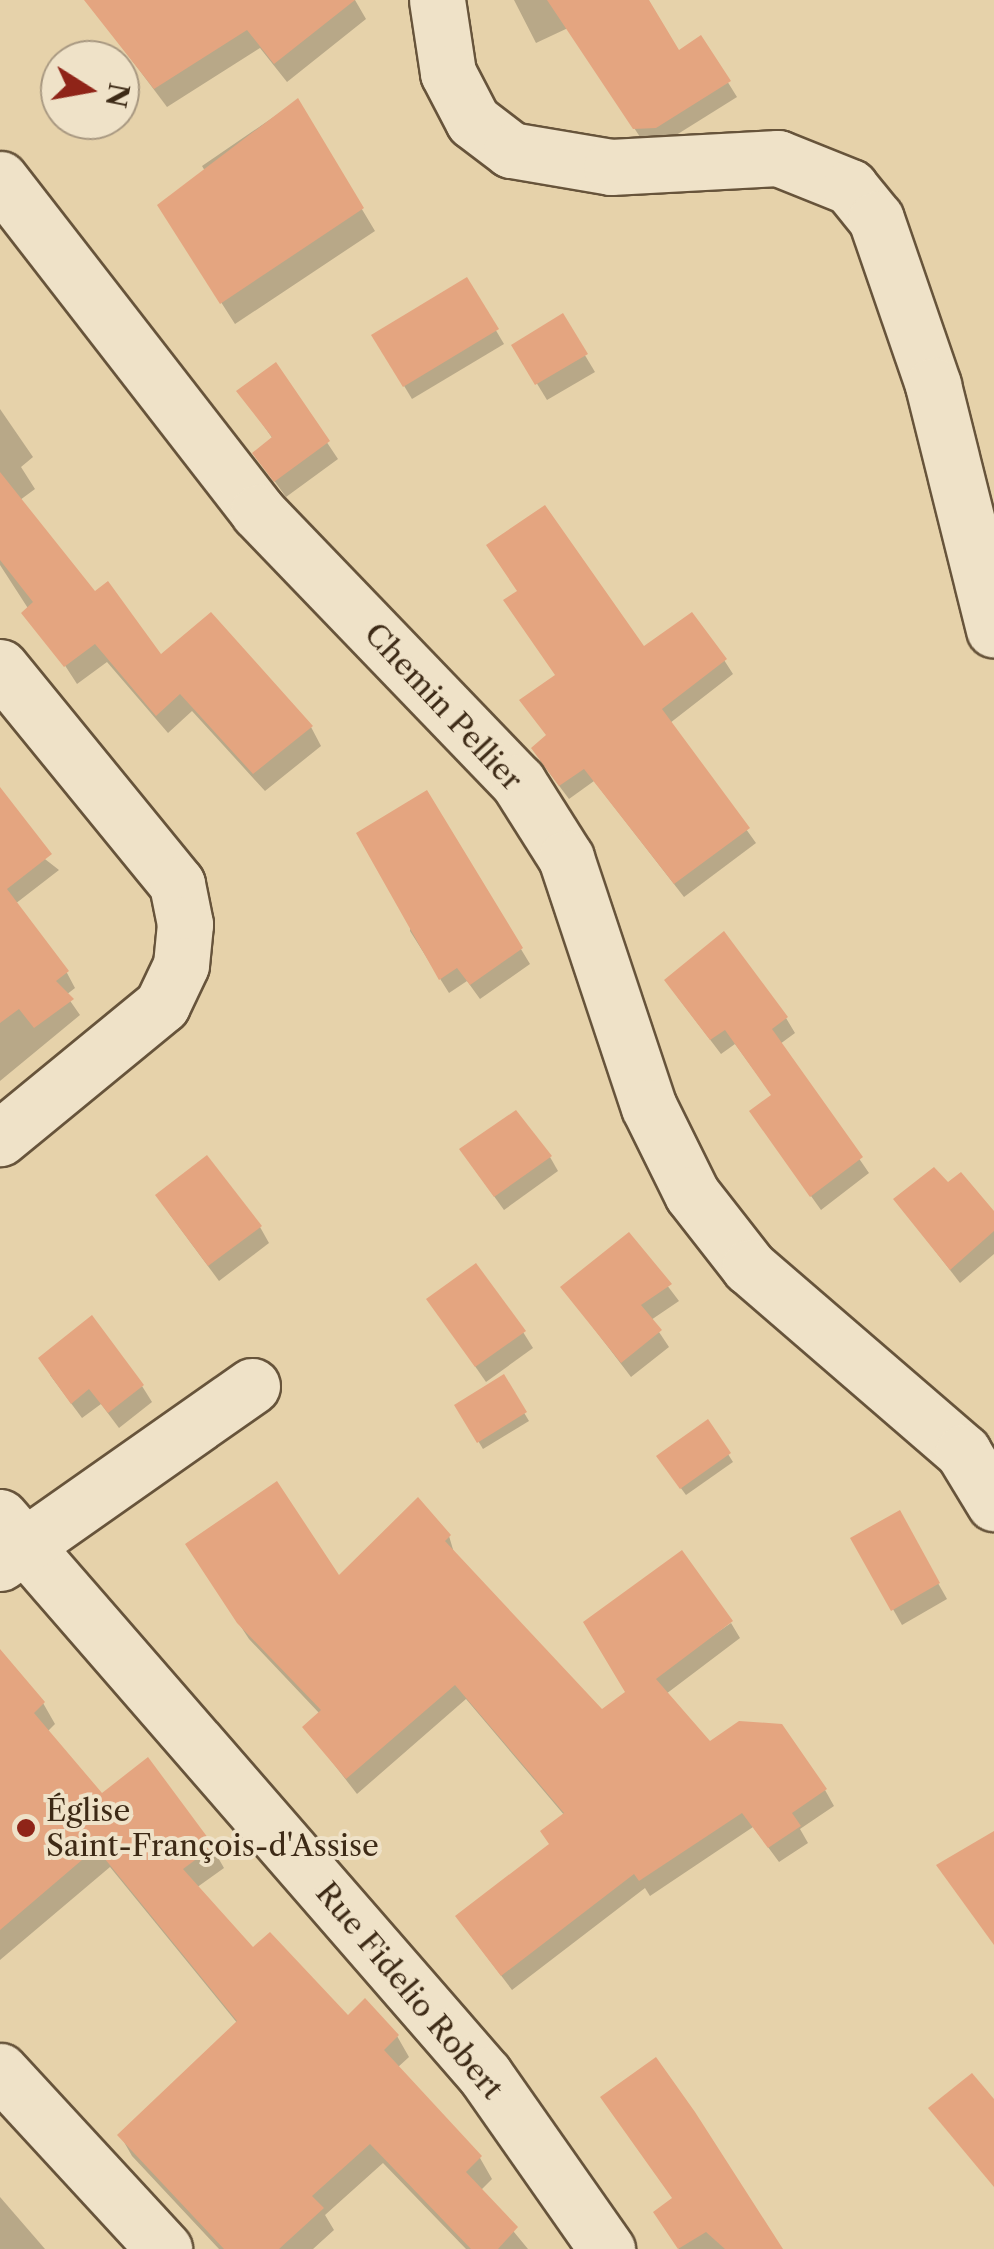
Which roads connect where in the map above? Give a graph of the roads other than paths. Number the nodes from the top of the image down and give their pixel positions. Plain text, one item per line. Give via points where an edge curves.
1 (437, 0) edge
2 (0, 178) edge
3 (994, 628) edge
4 (0, 667) edge
5 (0, 1138) edge
6 (252, 1386) dead end
7 (994, 1502) edge
8 (7, 1542) edge
9 (0, 2071) edge
10 (164, 2249) edge
11 (607, 2249) edge

1 - 3 street via 448,74 473,121 511,150 611,167 778,158 850,187 876,219 922,350
2 - 7 street, Chemin Pellier via 258,512 518,782 566,858 649,1107 692,1194 749,1267 963,1452
4 - 5 street via 177,884 185,924 181,965 162,1005
6 - 8 street
8 - 11 street, Rue Fidelio Robert via 485,2075
9 - 10 street

